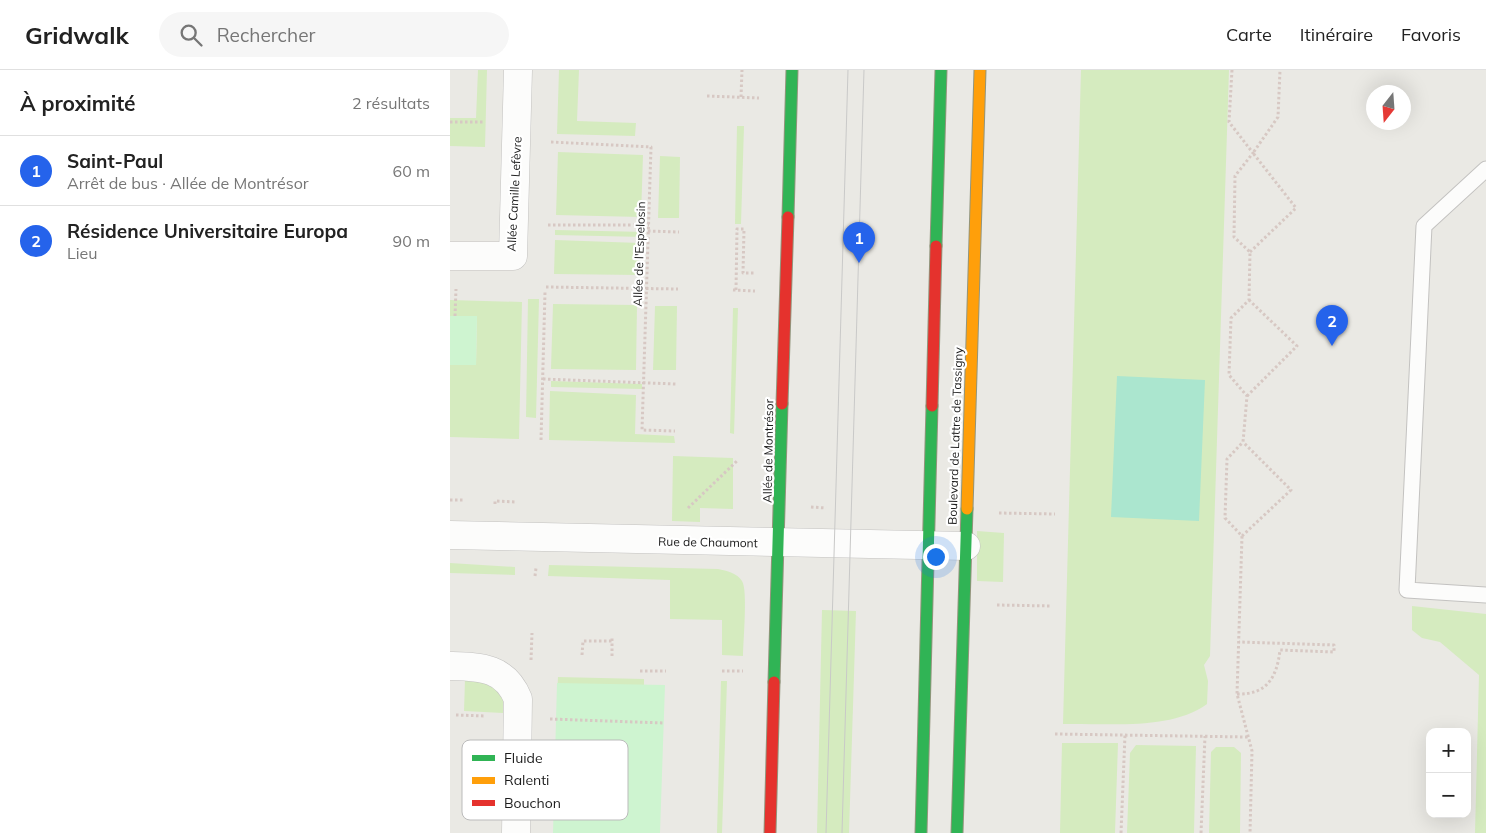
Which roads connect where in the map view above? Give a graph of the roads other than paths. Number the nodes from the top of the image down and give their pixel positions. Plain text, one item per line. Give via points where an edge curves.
1 (518, 70) edge
2 (792, 70) edge
3 (942, 70) edge
4 (980, 70) edge
5 (1486, 169) edge
6 (450, 256) edge
7 (450, 535) edge
8 (778, 544) junction
9 (928, 546) junction
10 (966, 546) junction
11 (1486, 595) edge
12 (450, 666) edge
13 (518, 740) edge
14 (516, 820) edge
15 (516, 833) edge
16 (770, 833) edge
17 (921, 833) edge
18 (957, 833) edge

1 - 6 street, Allée Camille Lefèvre via 513,256
2 - 8 street, Allée de Montrésor
3 - 9 street, Boulevard de Lattre de Tassigny
4 - 10 street, Boulevard de Lattre de Tassigny
5 - 11 lane via 1424,226 1407,590
7 - 8 street, Rue de Chaumont
8 - 9 street, Rue de Chaumont
8 - 16 street, Allée de Montrésor
9 - 10 street, Rue de Chaumont
9 - 17 street, Boulevard de Lattre de Tassigny
10 - 18 street, Boulevard de Lattre de Tassigny
12 - 13 street via 477,668 506,677 518,699
14 - 15 street

